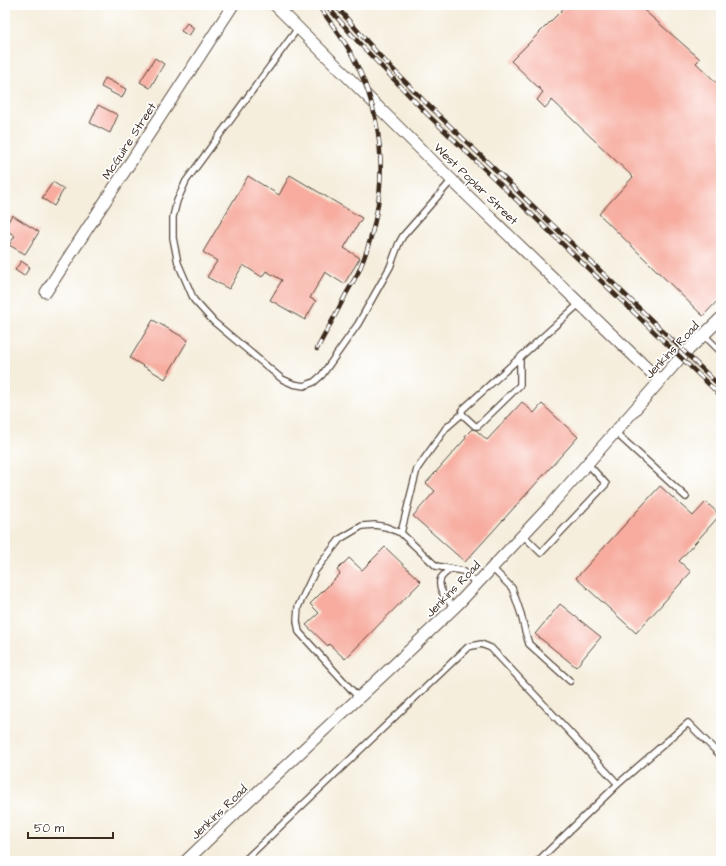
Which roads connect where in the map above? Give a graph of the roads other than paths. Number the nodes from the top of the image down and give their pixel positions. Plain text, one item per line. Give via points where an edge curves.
1 (233, 5) edge
2 (275, 5) edge
3 (298, 28) junction
4 (452, 180) junction
5 (46, 292) dead end
6 (580, 303) junction
7 (721, 318) edge
8 (704, 335) junction
9 (721, 352) edge
10 (520, 358) junction
11 (660, 381) junction
12 (462, 414) junction
13 (616, 433) junction
14 (588, 464) junction
15 (686, 497) dead end
16 (401, 533) junction
17 (523, 535) junction
18 (492, 568) junction
19 (451, 569) junction
20 (477, 584) junction
21 (454, 607) junction
22 (570, 681) dead end
23 (359, 698) junction
24 (721, 756) edge
25 (618, 784) junction
26 (186, 861) edge
27 (244, 861) edge
28 (538, 861) edge

1 - 5 street, McGuire Street
2 - 3 street, West Poplar Street
3 - 4 street, West Poplar Street
3 - 4 lane via 186,181 177,201 173,217 173,238 178,263 194,300 214,322 282,379 304,386 314,382 322,375 358,324 390,267 403,236
4 - 6 street, West Poplar Street
6 - 10 lane
6 - 11 street, West Poplar Street
7 - 8 street, Jenkins Road
8 - 9 lane
8 - 11 street, Jenkins Road
10 - 12 lane via 462,410
10 - 12 lane via 520,385 478,426
11 - 13 street, Jenkins Road
12 - 16 lane via 446,428 417,469
13 - 14 street, Jenkins Road
13 - 15 lane
14 - 17 street, Jenkins Road
14 - 17 lane via 606,484 541,553
16 - 19 lane via 436,566
16 - 23 lane via 375,525 362,526 340,539 315,571 298,607 299,632
17 - 18 street, Jenkins Road
18 - 20 street, Jenkins Road
18 - 22 lane via 512,588 529,644
19 - 20 lane via 463,570
19 - 21 lane via 441,577 440,584 444,596
20 - 21 street, Jenkins Road
21 - 23 street, Jenkins Road
23 - 26 street, Jenkins Road
24 - 25 lane via 688,723
25 - 27 lane via 491,648 481,644 468,647
25 - 28 lane

